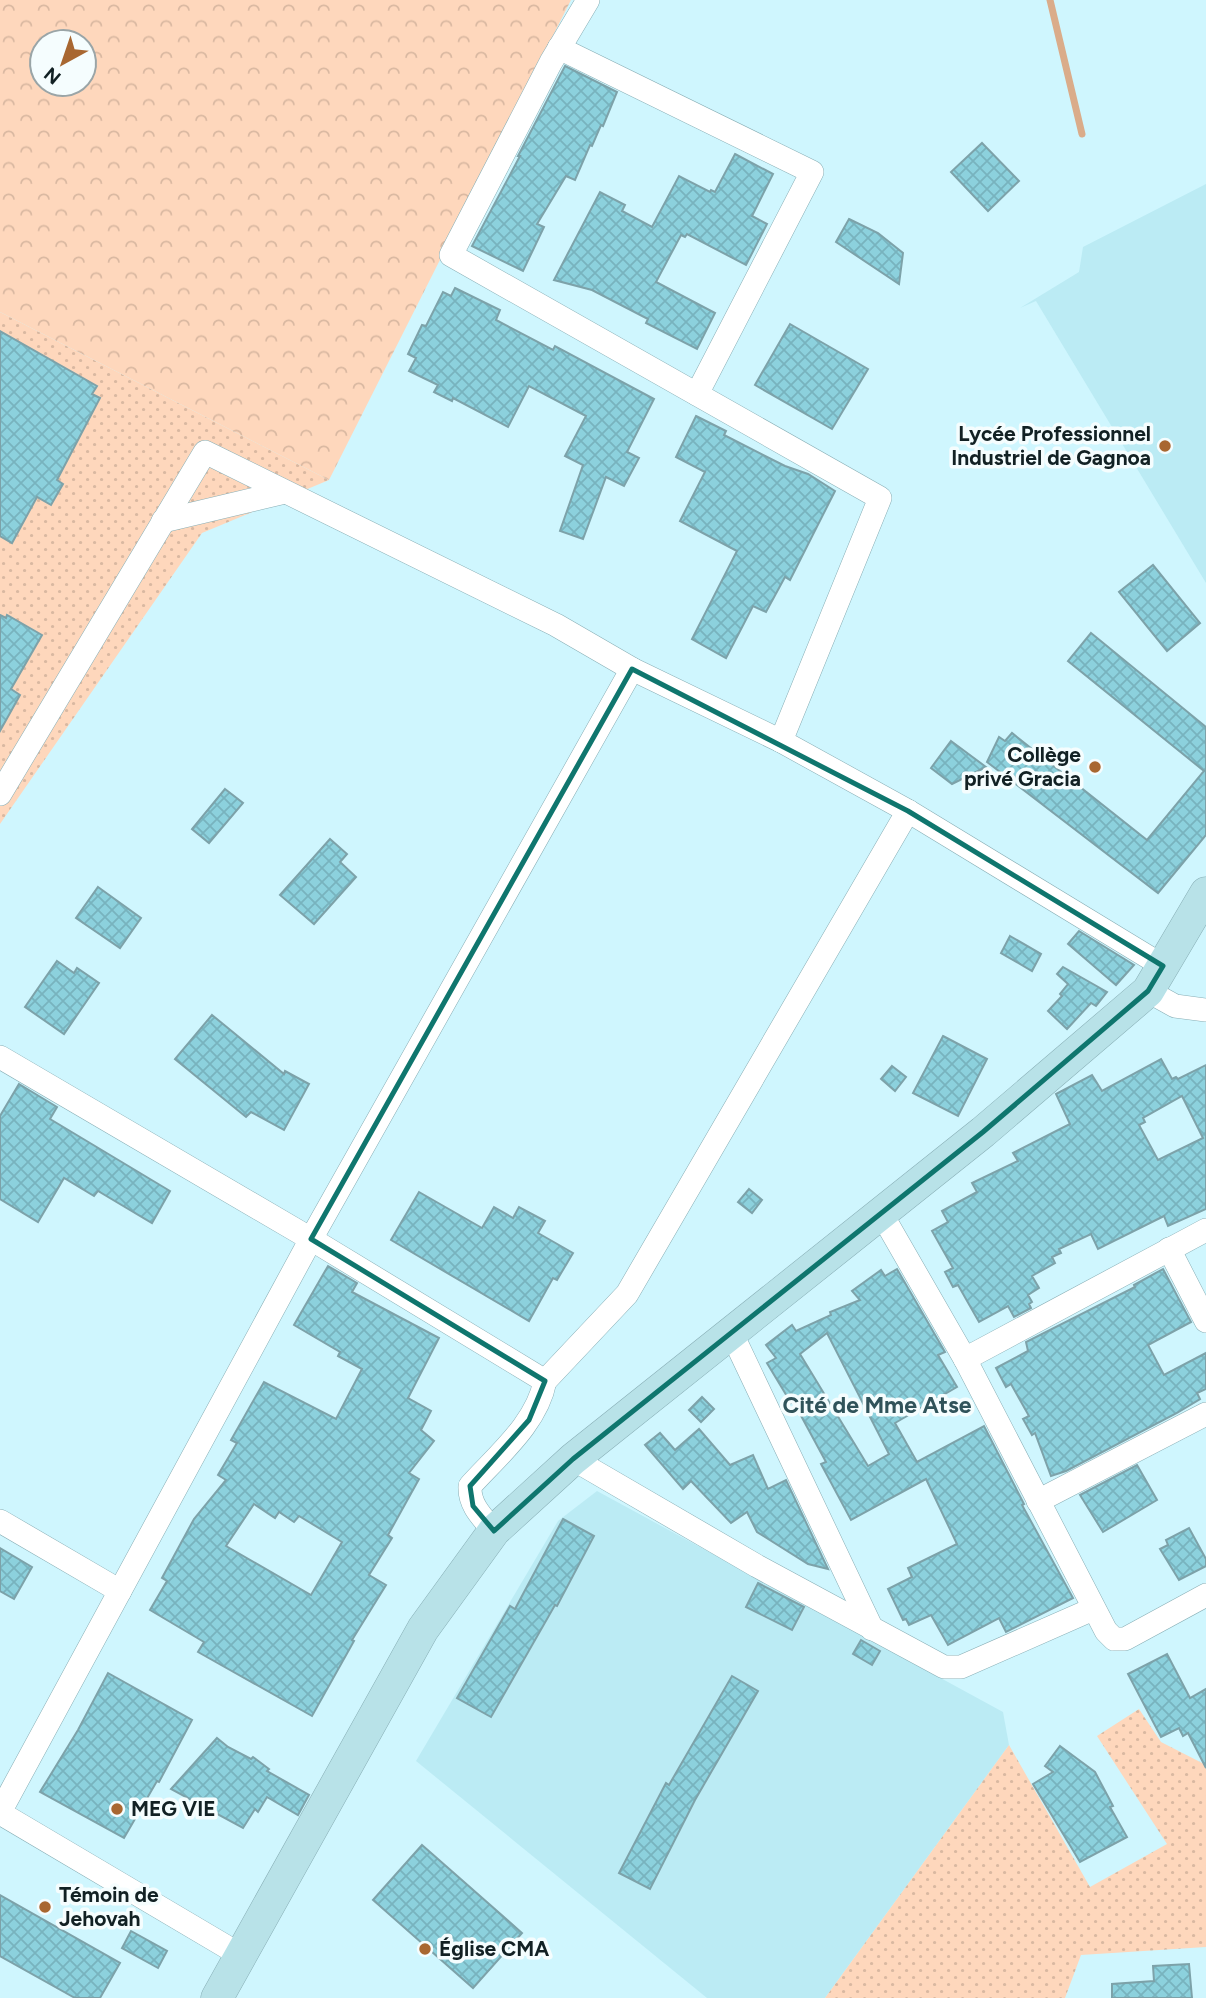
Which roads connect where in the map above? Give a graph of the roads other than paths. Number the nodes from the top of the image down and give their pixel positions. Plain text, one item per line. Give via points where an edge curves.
1 (587, 0) edge
2 (559, 48) junction
3 (697, 394) junction
4 (285, 492) junction
5 (163, 521) junction
6 (632, 669) junction
7 (781, 741) junction
8 (0, 794) edge
9 (908, 811) junction
10 (1206, 893) edge
11 (1155, 979) junction
12 (1206, 1010) edge
13 (0, 1057) edge
14 (881, 1213) junction
15 (1206, 1230) edge
16 (312, 1239) junction
17 (1169, 1249) junction
18 (1206, 1321) edge
19 (732, 1334) junction
20 (965, 1359) junction
21 (545, 1381) junction
22 (1206, 1414) edge
23 (573, 1459) junction
24 (1038, 1501) junction
25 (0, 1521) edge
26 (494, 1531) junction
27 (120, 1591) junction
28 (1206, 1595) edge
29 (1093, 1609) junction
30 (872, 1629) junction
31 (0, 1813) edge
32 (242, 1956) junction
33 (217, 1998) edge

1 - 2 street
2 - 3 street via 451,255
2 - 3 street via 812,172
3 - 7 street via 880,498
4 - 5 street
4 - 5 street via 205,452
4 - 6 street via 556,625
5 - 8 street
6 - 7 street
6 - 16 street
7 - 9 street
9 - 11 street
9 - 21 street via 627,1294
10 - 11 street
11 - 12 street via 1175,1006
11 - 14 street via 982,1132
13 - 16 street
14 - 19 street
14 - 20 street
15 - 17 street
16 - 21 street
16 - 27 street
17 - 18 street
17 - 20 street
19 - 23 street
19 - 30 street
20 - 24 street
21 - 26 street via 529,1420 470,1486 473,1506
22 - 24 street
23 - 26 street
23 - 30 street
24 - 29 street
25 - 27 street
26 - 32 street via 423,1629
27 - 31 street
28 - 29 street via 1125,1639 1114,1639
29 - 30 street via 961,1667 944,1667
31 - 32 street
32 - 33 street

